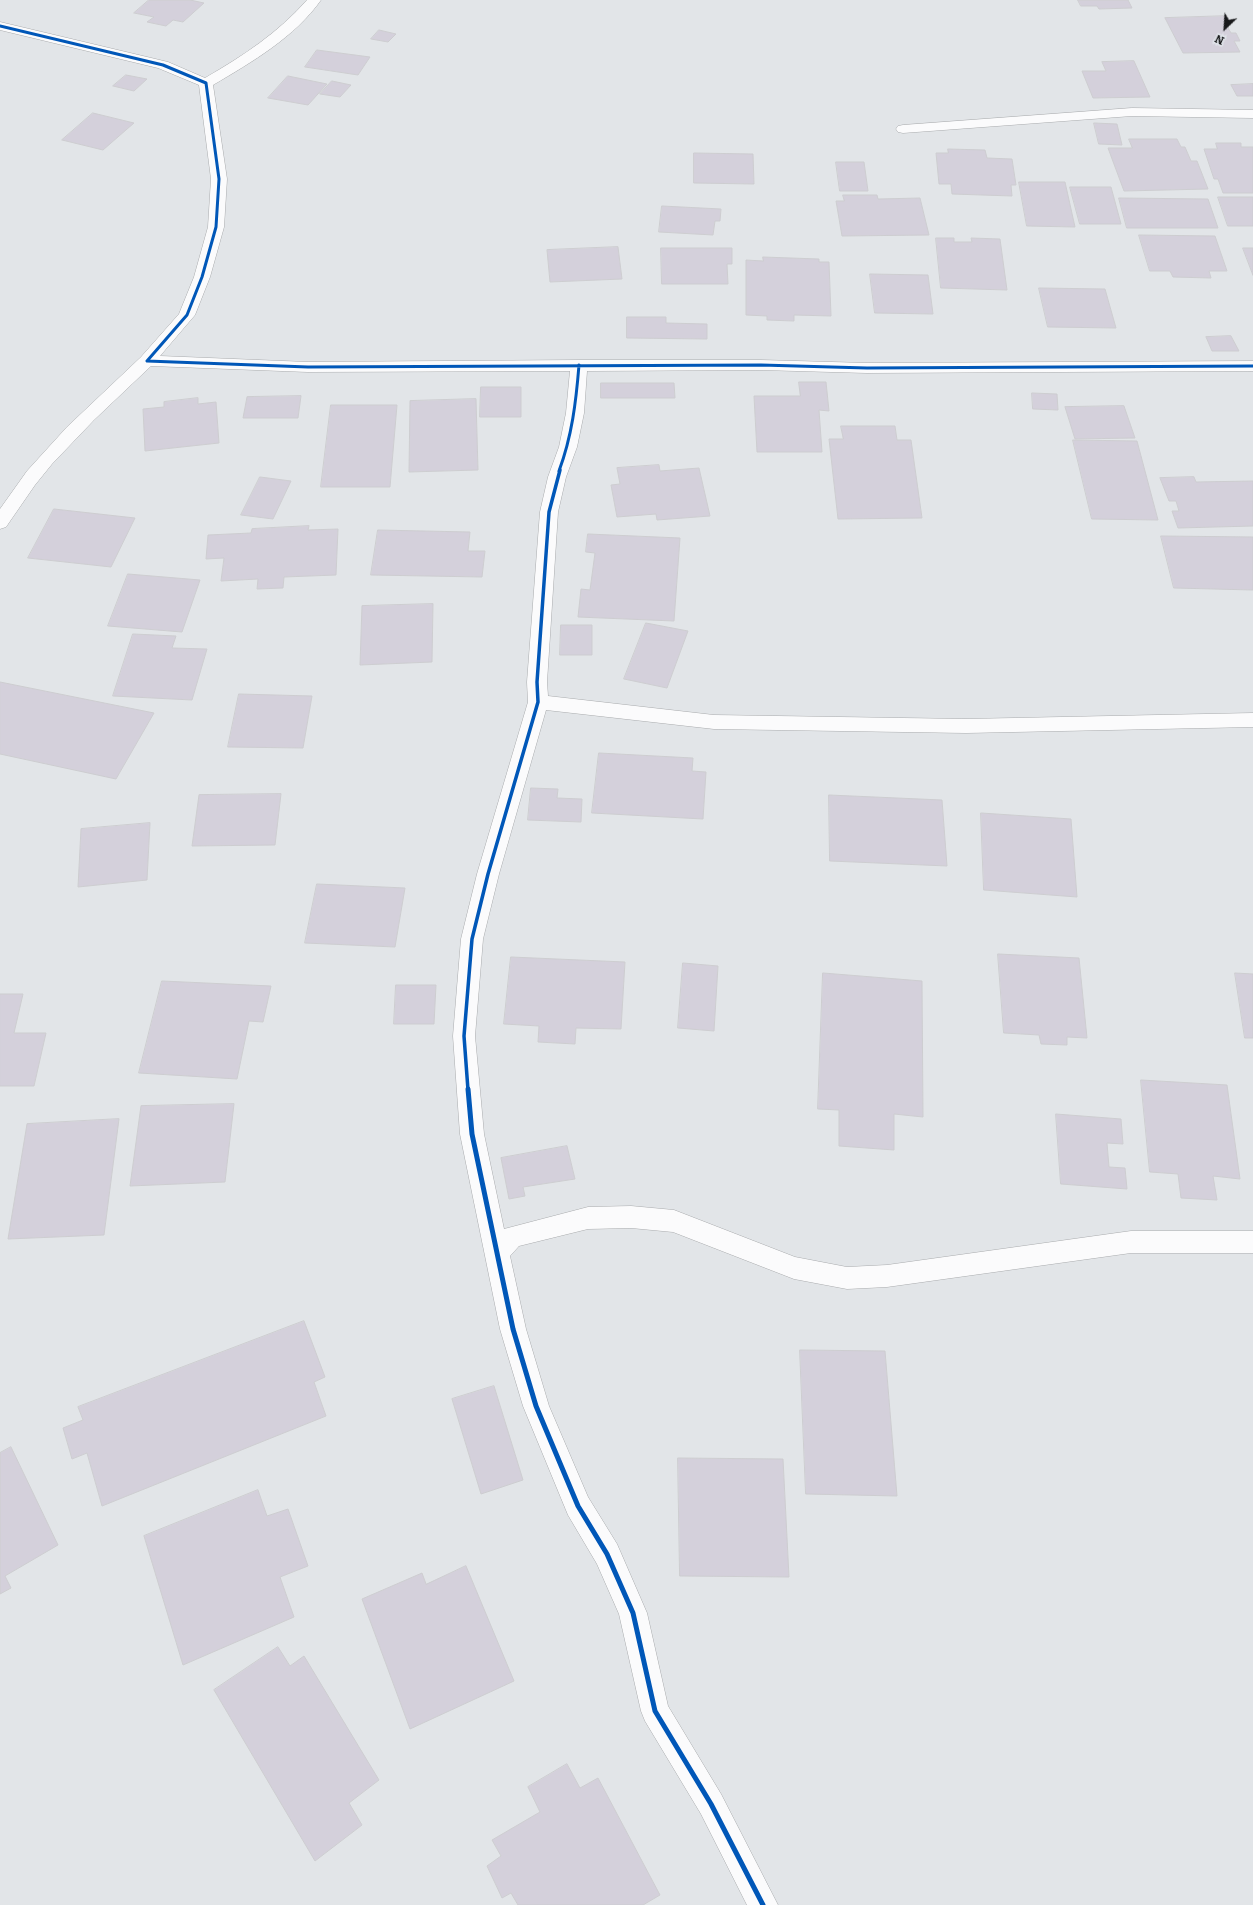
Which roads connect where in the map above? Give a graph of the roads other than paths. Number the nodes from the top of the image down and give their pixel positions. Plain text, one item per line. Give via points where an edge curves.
1 (314, 0) edge
2 (0, 26) edge
3 (206, 83) junction
4 (1253, 114) edge
5 (903, 129) dead end
6 (147, 361) junction
7 (579, 365) junction
8 (1253, 366) edge
9 (0, 523) edge
10 (538, 702) junction
11 (1253, 720) edge
12 (1253, 1242) edge
13 (496, 1254) junction
14 (763, 1905) edge

1 - 3 street via 301,16 253,55
2 - 3 street via 162,65
3 - 6 street via 219,179 216,228 202,277 187,315
4 - 5 street via 1132,112
6 - 7 street via 308,367
6 - 9 street via 106,397 32,476
7 - 8 street via 867,368
7 - 10 street via 575,413 549,512 537,682
10 - 11 street via 714,722 966,726
10 - 13 street via 488,874 472,939 464,1036 472,1134
12 - 13 street via 1131,1242 887,1276 847,1278 794,1268 674,1221 631,1216 588,1218 511,1237
13 - 14 street via 513,1329 536,1406 578,1506 607,1554 633,1613 655,1711 711,1804

